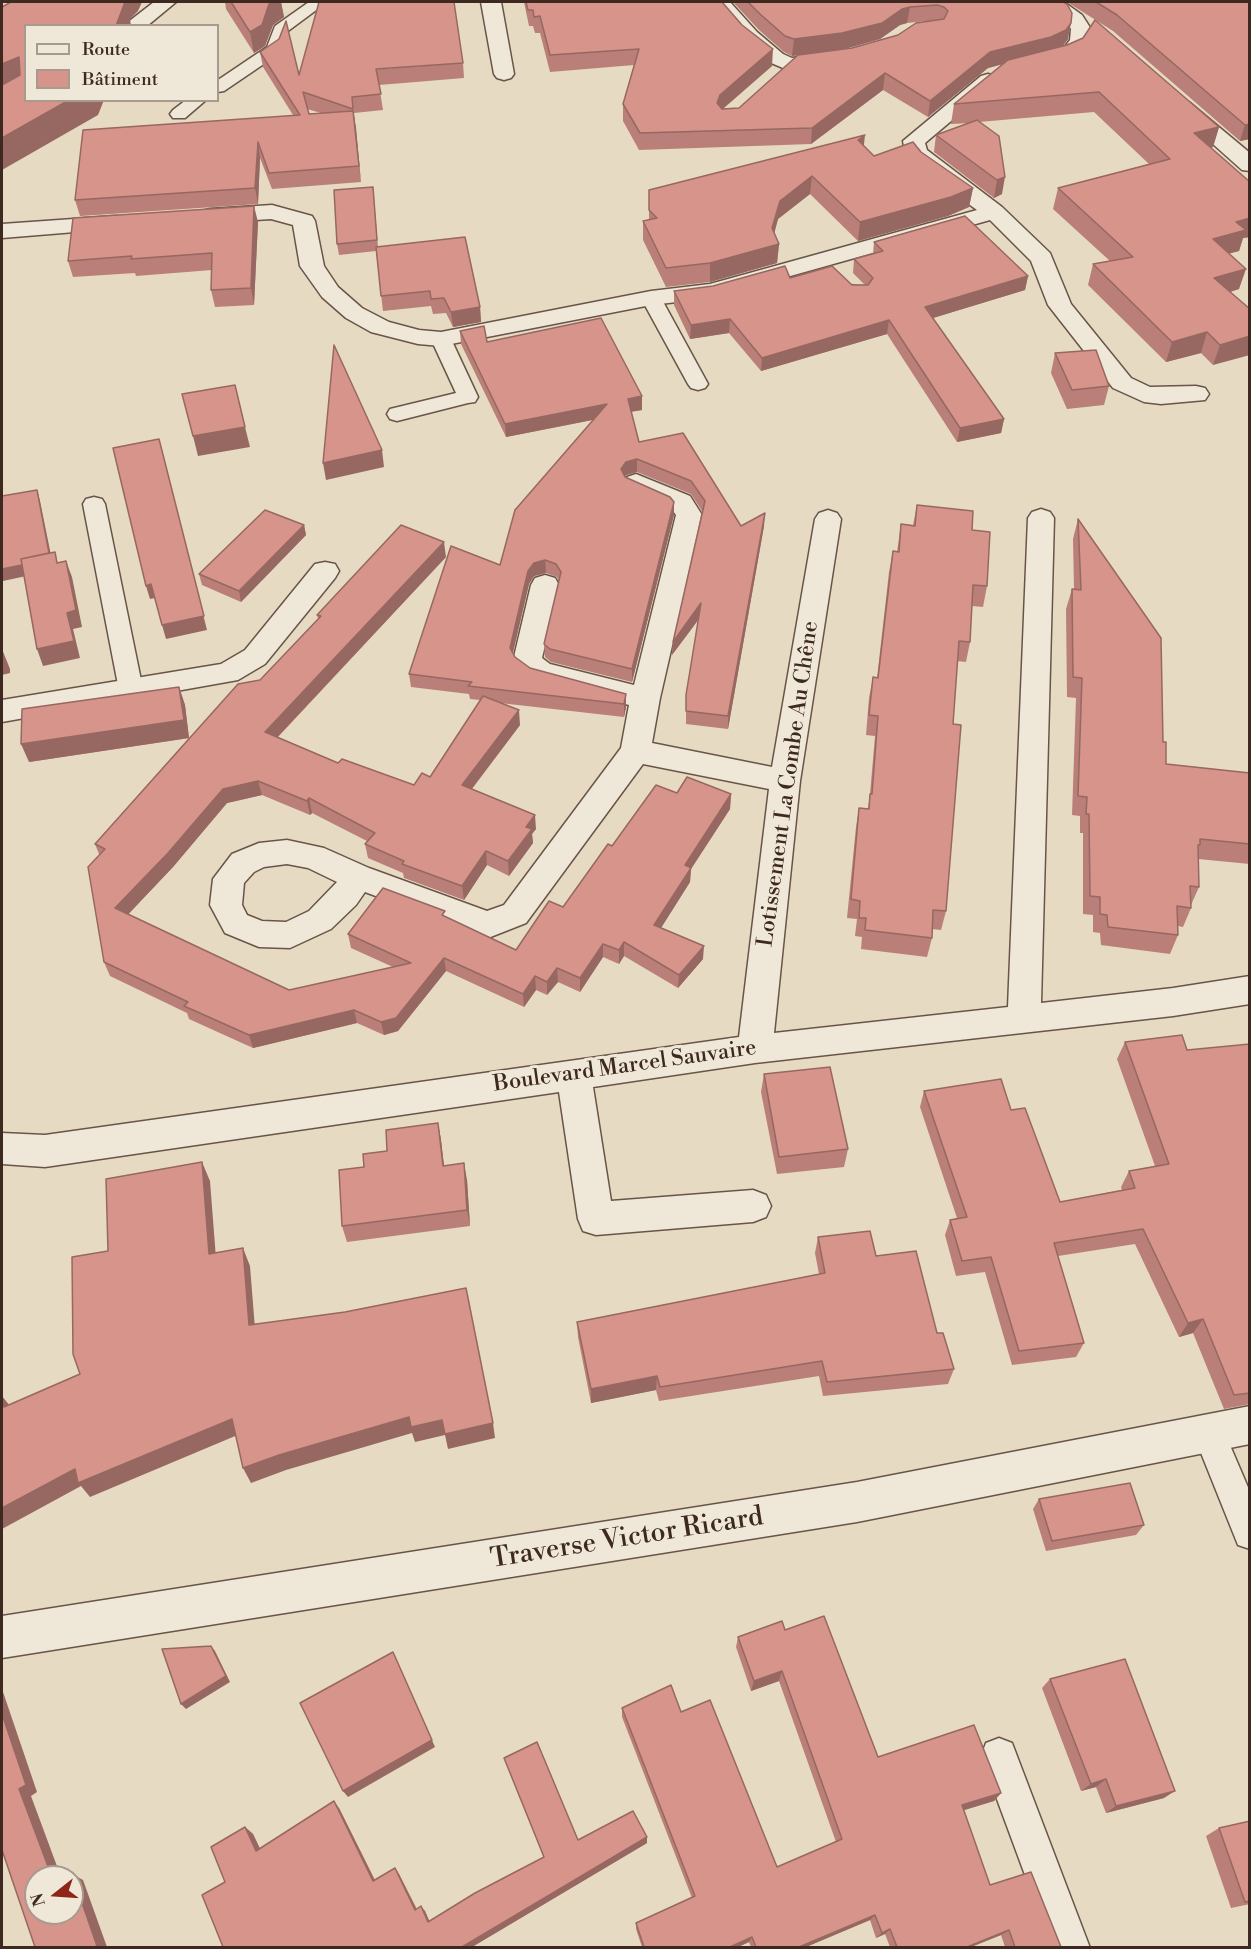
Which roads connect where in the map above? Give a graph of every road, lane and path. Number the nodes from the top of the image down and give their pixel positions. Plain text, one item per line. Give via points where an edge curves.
1 (166, 2) edge
2 (491, 2) edge
3 (720, 2) edge
4 (1051, 2) edge
5 (315, 5) dead end
6 (1072, 15) junction
7 (136, 24) edge
8 (1097, 32) edge
9 (854, 55) edge
10 (790, 64) junction
11 (504, 74) dead end
12 (772, 79) edge
13 (219, 86) edge
14 (1164, 90) edge
15 (195, 102) edge
16 (179, 114) dead end
17 (1250, 165) edge
18 (994, 212) junction
19 (190, 218) edge
20 (142, 221) edge
21 (2, 231) edge
22 (825, 260) junction
23 (842, 276) edge
24 (651, 298) junction
25 (441, 339) junction
26 (698, 384) dead end
27 (1196, 394) dead end
28 (397, 414) dead end
29 (636, 483) edge
30 (94, 504) dead end
31 (1041, 518) dead end
32 (828, 519) dead end
33 (325, 571) dead end
34 (545, 585) dead end
35 (131, 690) junction
36 (645, 698) junction
37 (2, 711) edge
38 (636, 751) junction
39 (785, 781) junction
40 (358, 877) dead end
41 (1250, 990) edge
42 (1024, 1017) junction
43 (755, 1049) junction
44 (574, 1074) junction
45 (2, 1149) edge
46 (753, 1206) dead end
47 (1250, 1425) edge
48 (1209, 1433) junction
49 (1250, 1533) edge
50 (2, 1637) edge
51 (999, 1756) dead end
52 (1071, 1947) edge

1 - 7 street
2 - 11 street
3 - 10 street via 750,36 776,58
4 - 6 street
5 - 13 lane via 281,29 274,49
6 - 8 street
6 - 18 street via 1081,29 1080,40 1071,52 989,79 914,141 916,152 928,164
9 - 10 street
10 - 12 street
14 - 17 street
15 - 16 lane
18 - 22 street
18 - 27 street via 1042,258 1060,305 1122,383 1144,394
19 - 25 street via 272,212 304,221 312,266 330,292 354,313 380,327
20 - 21 street
22 - 23 lane
22 - 24 street via 712,291
24 - 25 street
24 - 26 lane
25 - 28 lane via 468,397
29 - 36 street via 681,502 689,515
30 - 35 lane
31 - 42 street
32 - 39 street, Lotissement La Combe Au Chêne
33 - 35 street via 255,657 228,673
34 - 36 street via 527,661 540,672
35 - 37 street
36 - 38 street
38 - 39 street
38 - 40 street via 515,914 489,925
39 - 43 street, Lotissement La Combe Au Chêne
41 - 42 street, Boulevard Marcel Sauvaire
42 - 43 street, Boulevard Marcel Sauvaire
43 - 44 street, Boulevard Marcel Sauvaire
44 - 45 street, Boulevard Marcel Sauvaire via 45,1151
44 - 46 street via 596,1219
47 - 48 street, Traverse Victor Ricard
48 - 49 lane
48 - 50 street, Traverse Victor Ricard via 856,1502
51 - 52 lane

